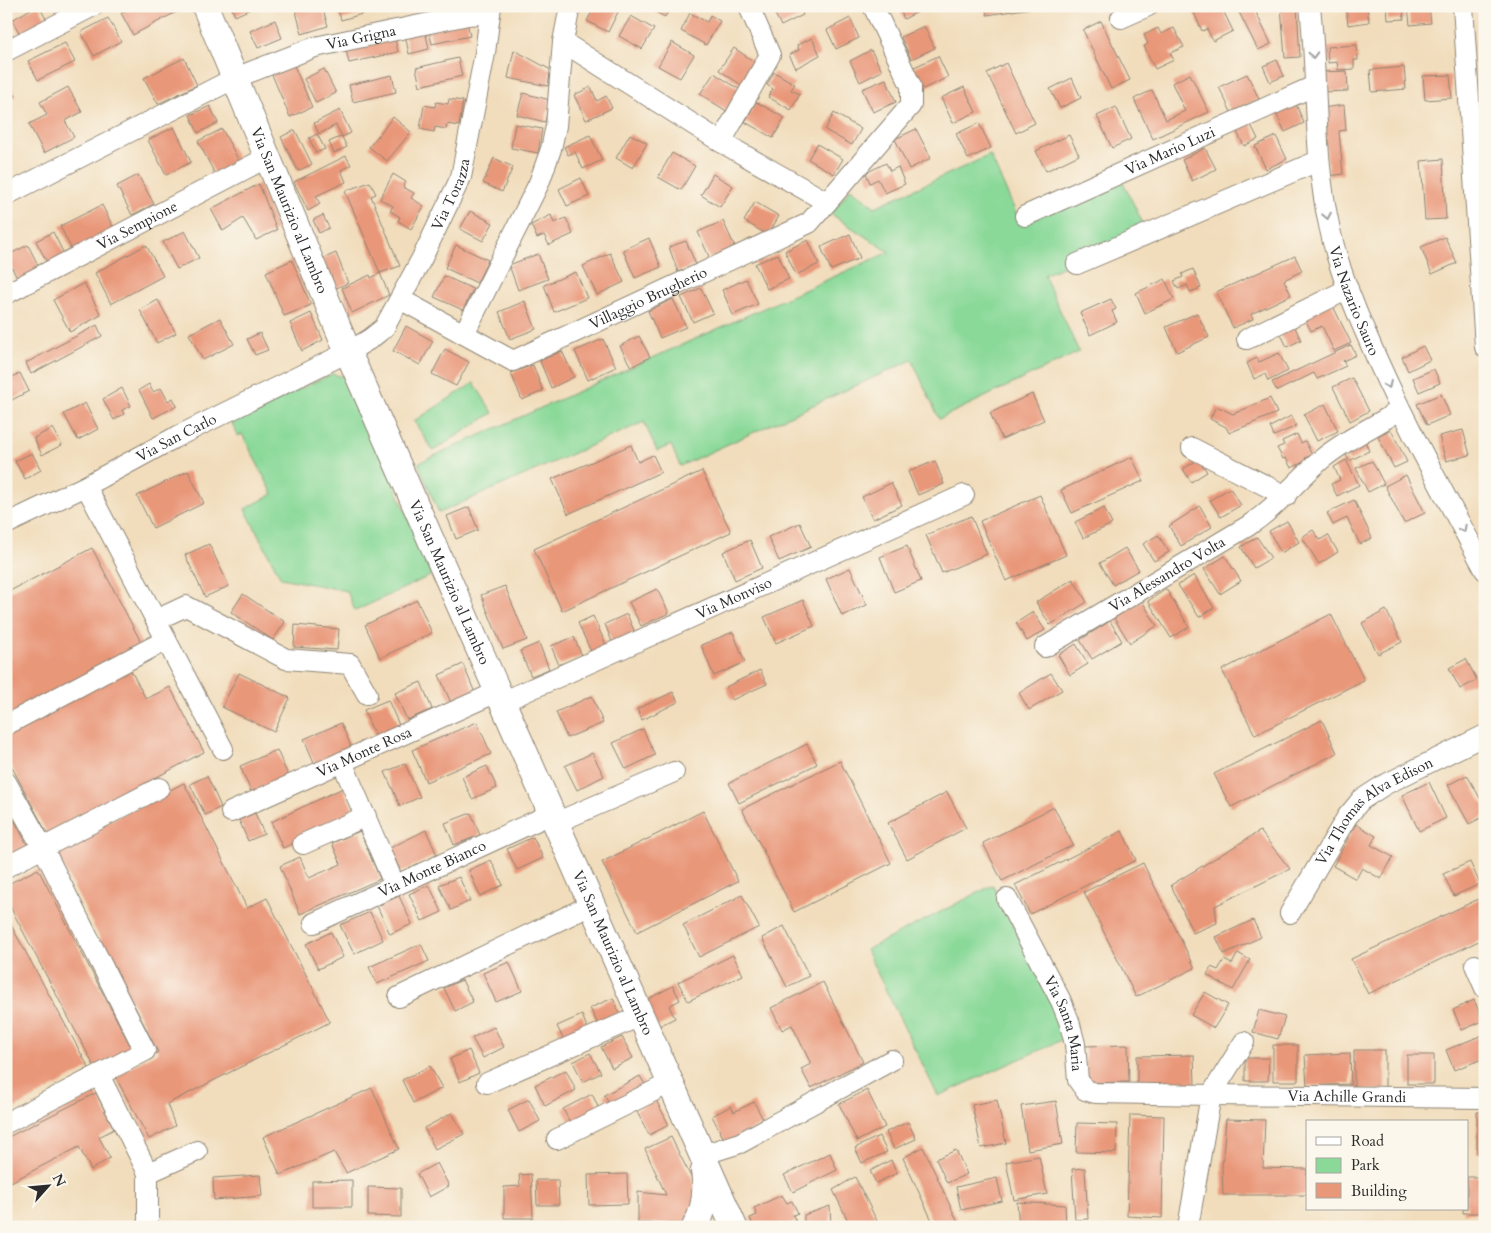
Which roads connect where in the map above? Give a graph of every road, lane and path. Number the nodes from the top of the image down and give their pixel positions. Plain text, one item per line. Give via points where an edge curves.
1 (93, 6) edge
2 (205, 6) edge
3 (570, 6) edge
4 (874, 6) edge
5 (1148, 6) edge
6 (1310, 6) edge
7 (1462, 6) edge
8 (750, 9) dead end
9 (491, 10) edge
10 (1121, 18) dead end
11 (563, 42) junction
12 (6, 51) edge
13 (235, 78) junction
14 (1314, 86) junction
15 (721, 142) junction
16 (268, 157) junction
17 (1318, 161) junction
18 (6, 194) edge
19 (827, 202) junction
20 (1025, 216) dead end
21 (1077, 264) dead end
22 (1348, 289) junction
23 (6, 294) edge
24 (400, 299) junction
25 (464, 334) junction
26 (1247, 339) dead end
27 (1485, 347) edge
28 (348, 352) junction
29 (1400, 410) junction
30 (1192, 448) dead end
31 (86, 486) junction
32 (964, 495) dead end
33 (1286, 496) junction
34 (6, 524) edge
35 (1485, 570) edge
36 (156, 620) junction
37 (166, 640) junction
38 (1046, 647) dead end
39 (367, 694) dead end
40 (500, 697) junction
41 (6, 725) edge
42 (1485, 735) edge
43 (223, 749) dead end
44 (342, 762) junction
45 (674, 772) dead end
46 (6, 782) edge
47 (159, 788) dead end
48 (231, 812) dead end
49 (366, 816) junction
50 (553, 818) junction
51 (303, 844) dead end
52 (43, 848) junction
53 (6, 867) edge
54 (395, 886) junction
55 (1007, 899) dead end
56 (591, 905) junction
57 (1290, 913) dead end
58 (314, 923) dead end
59 (1475, 965) dead end
60 (1485, 988) edge
61 (399, 997) dead end
62 (640, 1016) junction
63 (1244, 1042) dead end
64 (892, 1060) dead end
65 (98, 1075) junction
66 (487, 1083) dead end
67 (670, 1083) junction
68 (1211, 1095) junction
69 (1485, 1098) edge
70 (6, 1124) edge
71 (557, 1139) dead end
72 (196, 1151) dead end
73 (702, 1155) junction
74 (148, 1173) junction
75 (713, 1223) edge
76 (148, 1227) edge
77 (1188, 1227) edge

1 - 12 street
2 - 13 main road, Via San Maurizio al Lambro
3 - 11 street
4 - 19 street, Villaggio Brugherio via 911,86 911,105
5 - 10 street
6 -> 14 street, Via Nazario Sauro
7 - 27 street
8 - 15 street via 770,55
9 - 13 street, Via Grigna via 315,47
9 - 24 street, Via Torazza via 462,177
11 - 15 street
11 - 25 street via 556,126 539,183
13 - 16 main road, Via San Maurizio al Lambro
13 - 18 street, Via Grigna
14 - 17 street, Via Nazario Sauro
14 - 20 street, Via Mario Luzi
15 - 19 street
16 - 23 street, Via Sempione
16 - 28 main road, Via San Maurizio al Lambro
17 - 21 street
17 -> 22 street, Via Nazario Sauro via 1331,235
19 - 25 street, Villaggio Brugherio via 809,223 513,362
22 - 26 street
22 -> 29 street, Via Nazario Sauro
24 - 25 street, Villaggio Brugherio
24 - 28 street, Via Torazza via 384,328
28 - 31 street, Via San Carlo via 174,438
28 - 40 main road, Via San Maurizio al Lambro
29 - 33 street, Via Alessandro Volta via 1331,452
29 -> 35 street, Via Nazario Sauro
30 - 33 street
31 - 34 street, Via San Carlo
31 - 36 street
32 - 40 street, Via Monviso
33 - 38 street, Via Alessandro Volta via 1248,526
36 - 37 street
36 - 39 street via 186,606 286,660 350,664
37 - 41 street
37 - 43 street
40 - 44 street, Via Monte Rosa
40 - 50 main road, Via San Maurizio al Lambro
42 - 57 street, Via Thomas Alva Edison via 1384,785 1361,800 1347,817
44 - 48 street, Via Monte Rosa
44 - 49 street
45 - 50 street, Via Monte Bianco
46 - 52 street
47 - 52 street
49 - 51 street
49 - 54 street
50 - 54 street, Via Monte Bianco
50 - 56 main road, Via San Maurizio al Lambro
52 - 53 street
52 - 65 street via 145,1051
54 - 58 street, Via Monte Bianco
55 - 68 street, Via Santa Maria via 1066,1013 1075,1044 1078,1080 1085,1090 1095,1093
56 - 61 street
56 - 62 main road, Via San Maurizio al Lambro
59 - 60 street
62 - 66 street
62 - 67 main road, Via San Maurizio al Lambro
63 - 68 street
64 - 73 street via 740,1143
65 - 70 street
65 - 74 street
67 - 71 street
67 - 73 main road, Via San Maurizio al Lambro
68 - 69 street, Via Achille Grandi
68 - 77 street
72 - 74 street
73 - 75 main road, Via San Maurizio al Lambro
74 - 76 street

